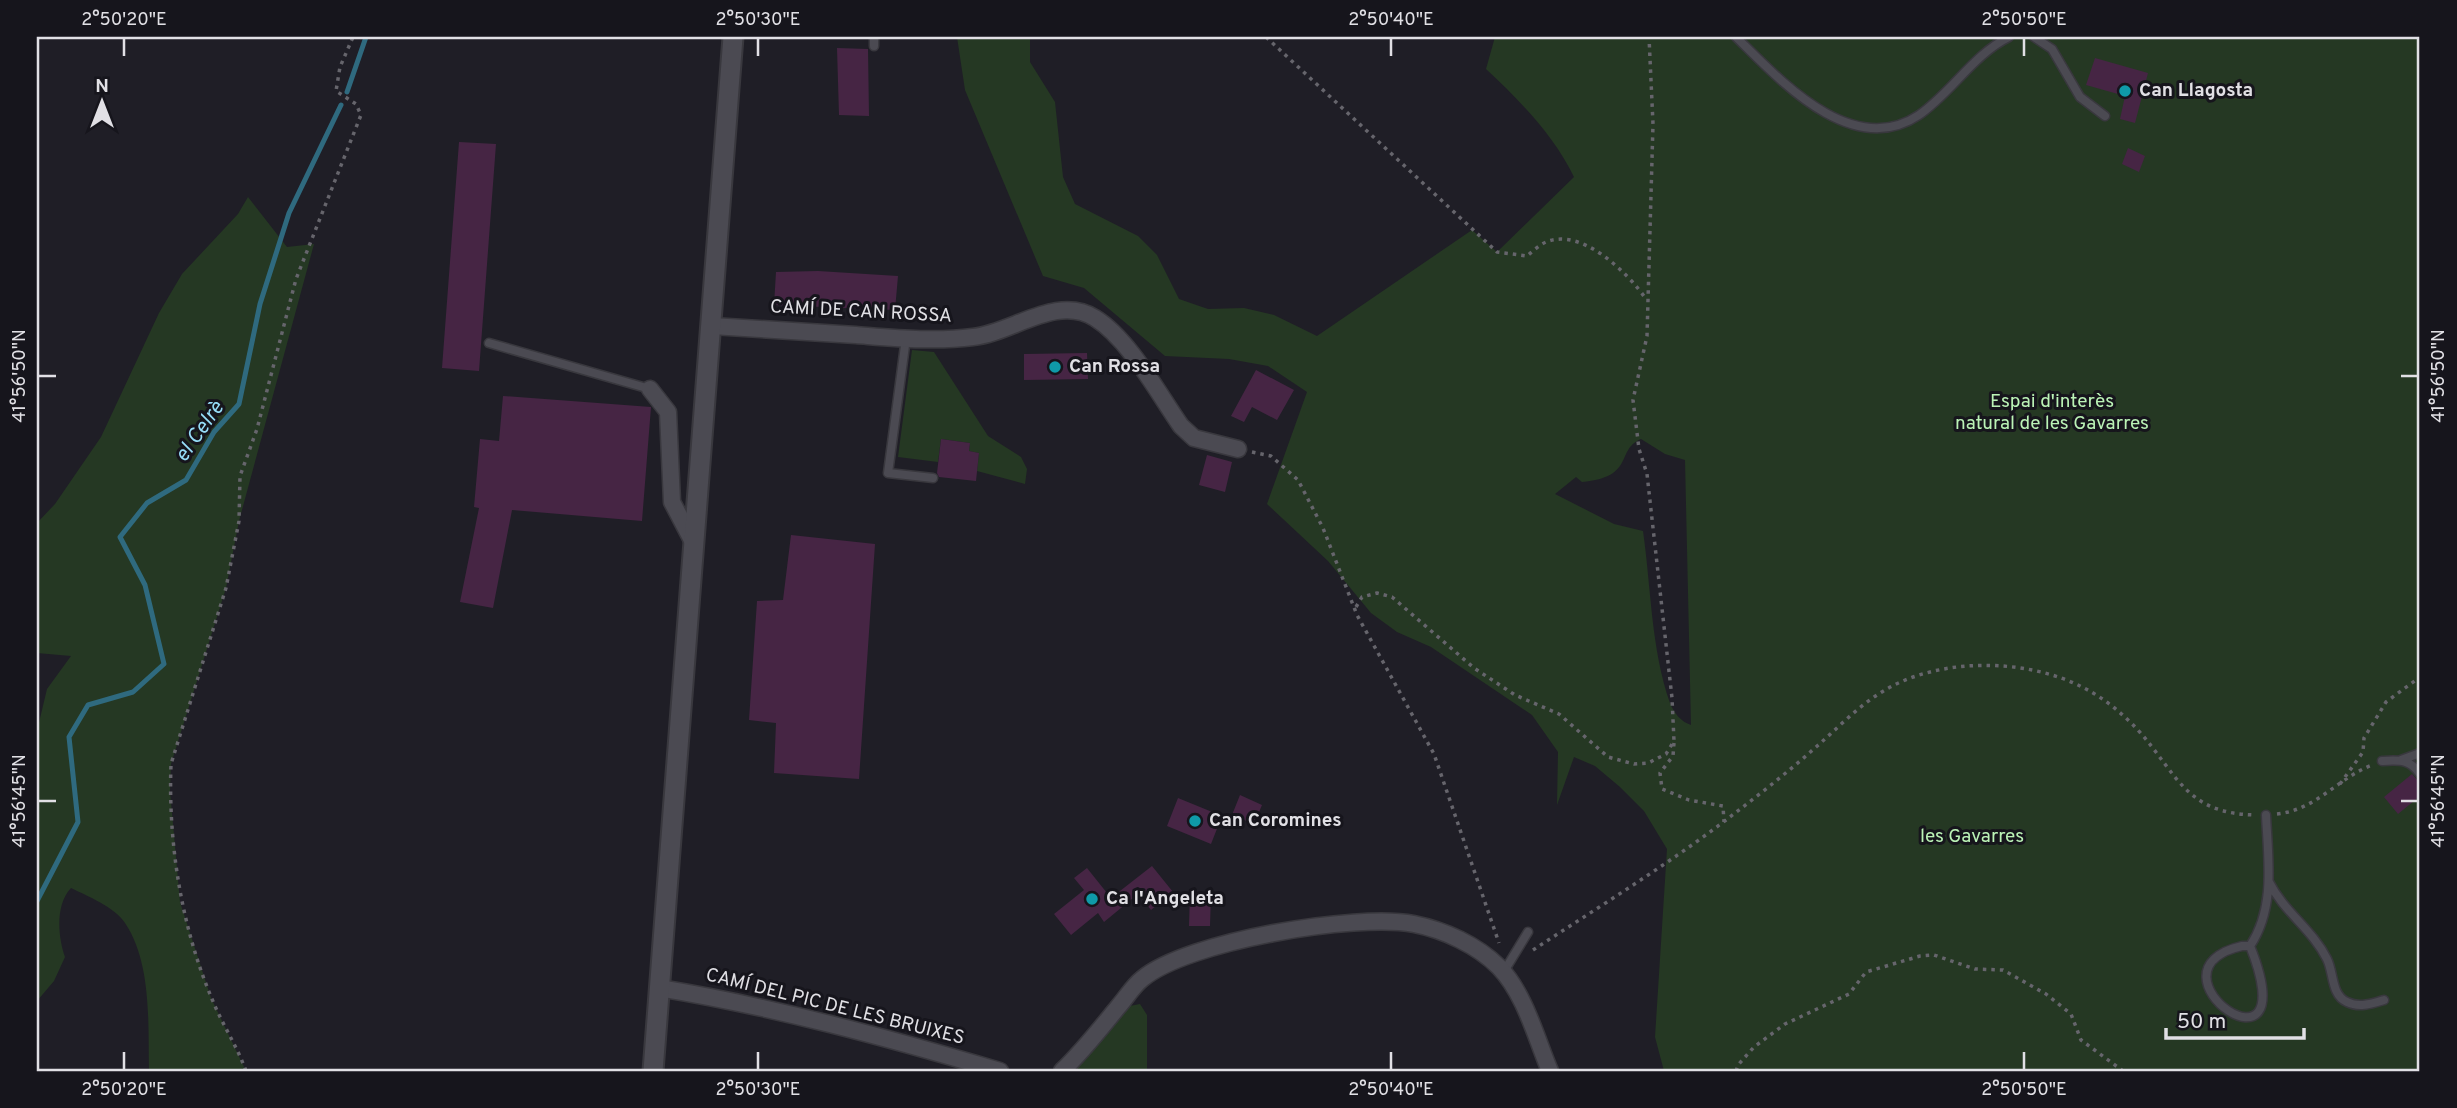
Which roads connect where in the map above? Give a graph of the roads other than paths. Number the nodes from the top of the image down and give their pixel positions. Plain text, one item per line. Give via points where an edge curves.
1 (733, 37) edge
2 (1736, 37) edge
3 (2009, 37) edge
4 (2034, 37) edge
5 (2105, 116) dead end
6 (712, 326) junction
7 (906, 338) junction
8 (489, 343) dead end
9 (650, 389) joint
10 (1238, 449) road end
11 (933, 478) dead end
12 (693, 542) junction
13 (2420, 753) edge
14 (2401, 760) junction
15 (2382, 761) road end
16 (2420, 774) edge
17 (2266, 815) road end
18 (2269, 882) junction
19 (1528, 932) dead end
20 (2250, 946) junction
21 (1503, 973) junction
22 (659, 988) junction
23 (2384, 1000) dead end
24 (653, 1071) edge
25 (1000, 1071) edge
26 (1062, 1071) edge
27 (1550, 1071) edge

1 - 6 main road
2 - 3 lane via 1808,101 1839,120 1884,128 1919,114 1993,46
4 - 5 lane via 2052,49 2080,97
6 - 7 street, CAMÍ DE CAN ROSSA
6 - 12 main road
7 - 10 street, CAMÍ DE CAN ROSSA via 976,337 1046,312 1072,310 1094,317 1114,334 1194,438
7 - 11 lane via 888,473
8 - 9 lane
9 - 12 street via 668,412 672,502
12 - 22 main road
13 - 14 lane
14 - 15 lane
14 - 16 lane via 2413,764
17 - 18 lane
18 - 20 lane via 2266,911
18 - 23 lane via 2278,901 2319,946 2345,1002 2357,1006
19 - 21 lane
20 - 20 lane via 2226,950 2214,960 2208,987 2216,1003 2231,1015 2246,1018 2264,1003 2260,971
21 - 26 street via 1463,942 1430,928 1393,922 1298,928 1191,952 1142,978
21 - 27 street via 1513,985
22 - 24 main road
22 - 25 street, CAMÍ DEL PIC DE LES BRUIXES via 896,1040

